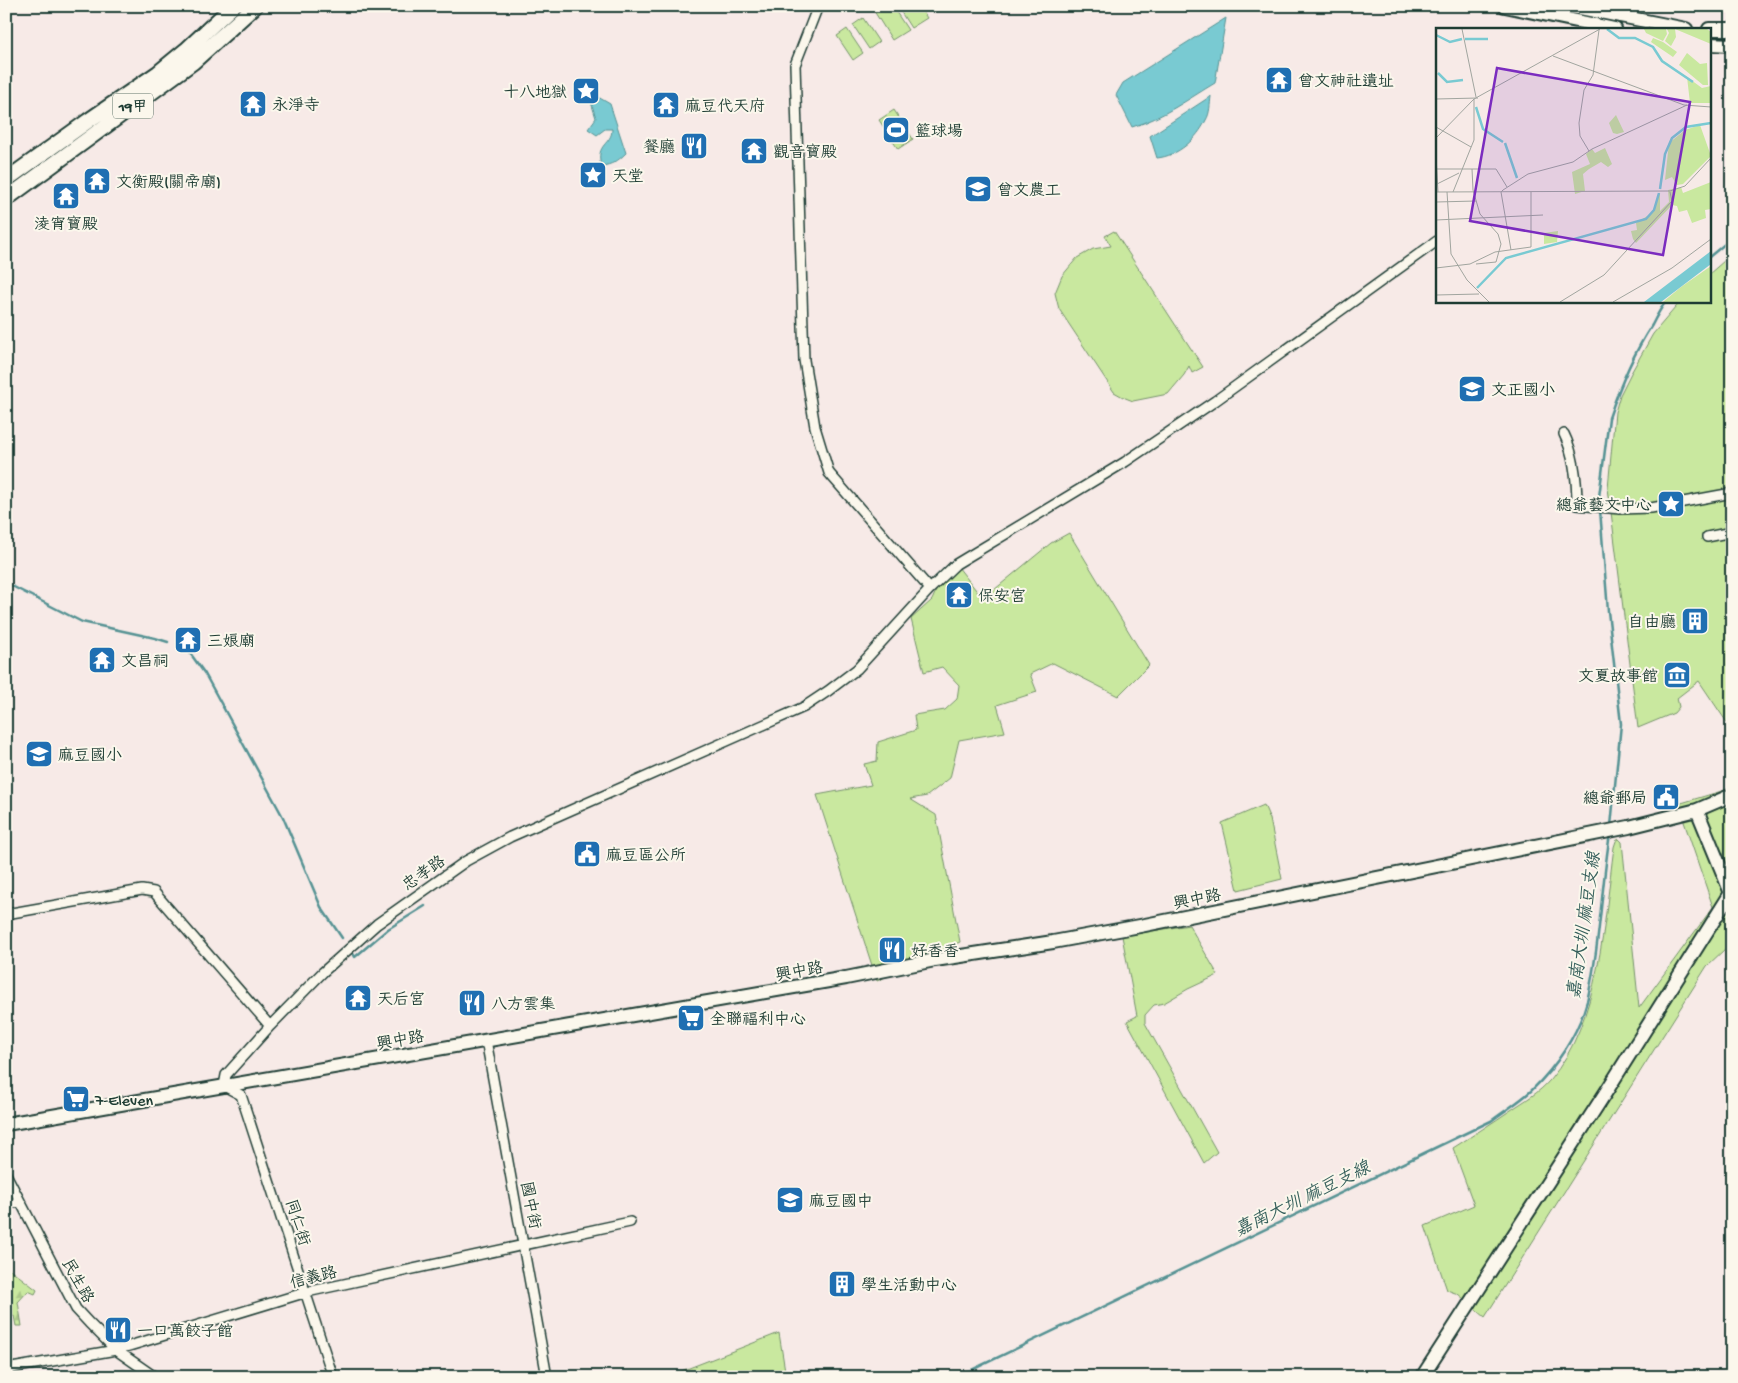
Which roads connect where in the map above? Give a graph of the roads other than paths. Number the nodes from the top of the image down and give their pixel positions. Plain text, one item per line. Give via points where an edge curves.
1 (233, 6) edge
2 (255, 6) edge
3 (818, 6) edge
4 (1505, 6) edge
5 (1570, 6) edge
6 (1601, 27) edge
7 (1681, 28) edge
8 (1721, 29) edge
9 (1732, 45) edge
10 (1712, 46) edge
11 (6, 180) edge
12 (6, 199) edge
13 (1436, 242) edge
14 (1564, 434) dead end
15 (1732, 492) edge
16 (1732, 532) edge
17 (1707, 537) dead end
18 (930, 589) junction
19 (1732, 795) edge
20 (1697, 810) junction
21 (6, 914) edge
22 (270, 1026) junction
23 (486, 1040) junction
24 (224, 1086) junction
25 (6, 1124) edge
26 (6, 1174) edge
27 (20, 1202) junction
28 (6, 1204) edge
29 (630, 1222) dead end
30 (524, 1244) junction
31 (307, 1292) junction
32 (116, 1350) junction
33 (6, 1369) edge
34 (156, 1377) edge
35 (334, 1377) edge
36 (547, 1377) edge
37 (1422, 1377) edge

1 - 11 main road, 19甲 via 158,73
2 - 12 main road, 19甲 via 193,62
3 - 18 street via 795,65 804,360 810,402 828,473
4 - 6 main road
5 - 7 main road
8 - 10 street
9 - 10 main road
13 - 18 street, 忠孝路 via 1215,401 1125,462 956,564
14 - 15 street via 1577,479 1577,505 1651,508
16 - 17 street
18 - 22 street, 忠孝路 via 857,668 804,707 510,837 431,884 355,942
19 - 20 main road, 興中路
20 - 23 main road, 興中路 via 1628,827 1140,926
20 - 37 main road via 1731,893
21 - 22 street via 150,890
22 - 24 street, 忠孝路 via 226,1075
23 - 24 main road, 興中路
23 - 30 street, 國中街
24 - 25 main road, 興中路
24 - 31 street, 同仁街 via 241,1095
26 - 27 street, 民生路
27 - 28 street
27 - 32 street, 民生路 via 76,1309
29 - 30 street, 信義路
30 - 31 street, 信義路
30 - 36 street, 國中街
31 - 32 street, 信義路
31 - 35 street, 同仁街
32 - 33 street, 信義路
32 - 34 street, 民生路

